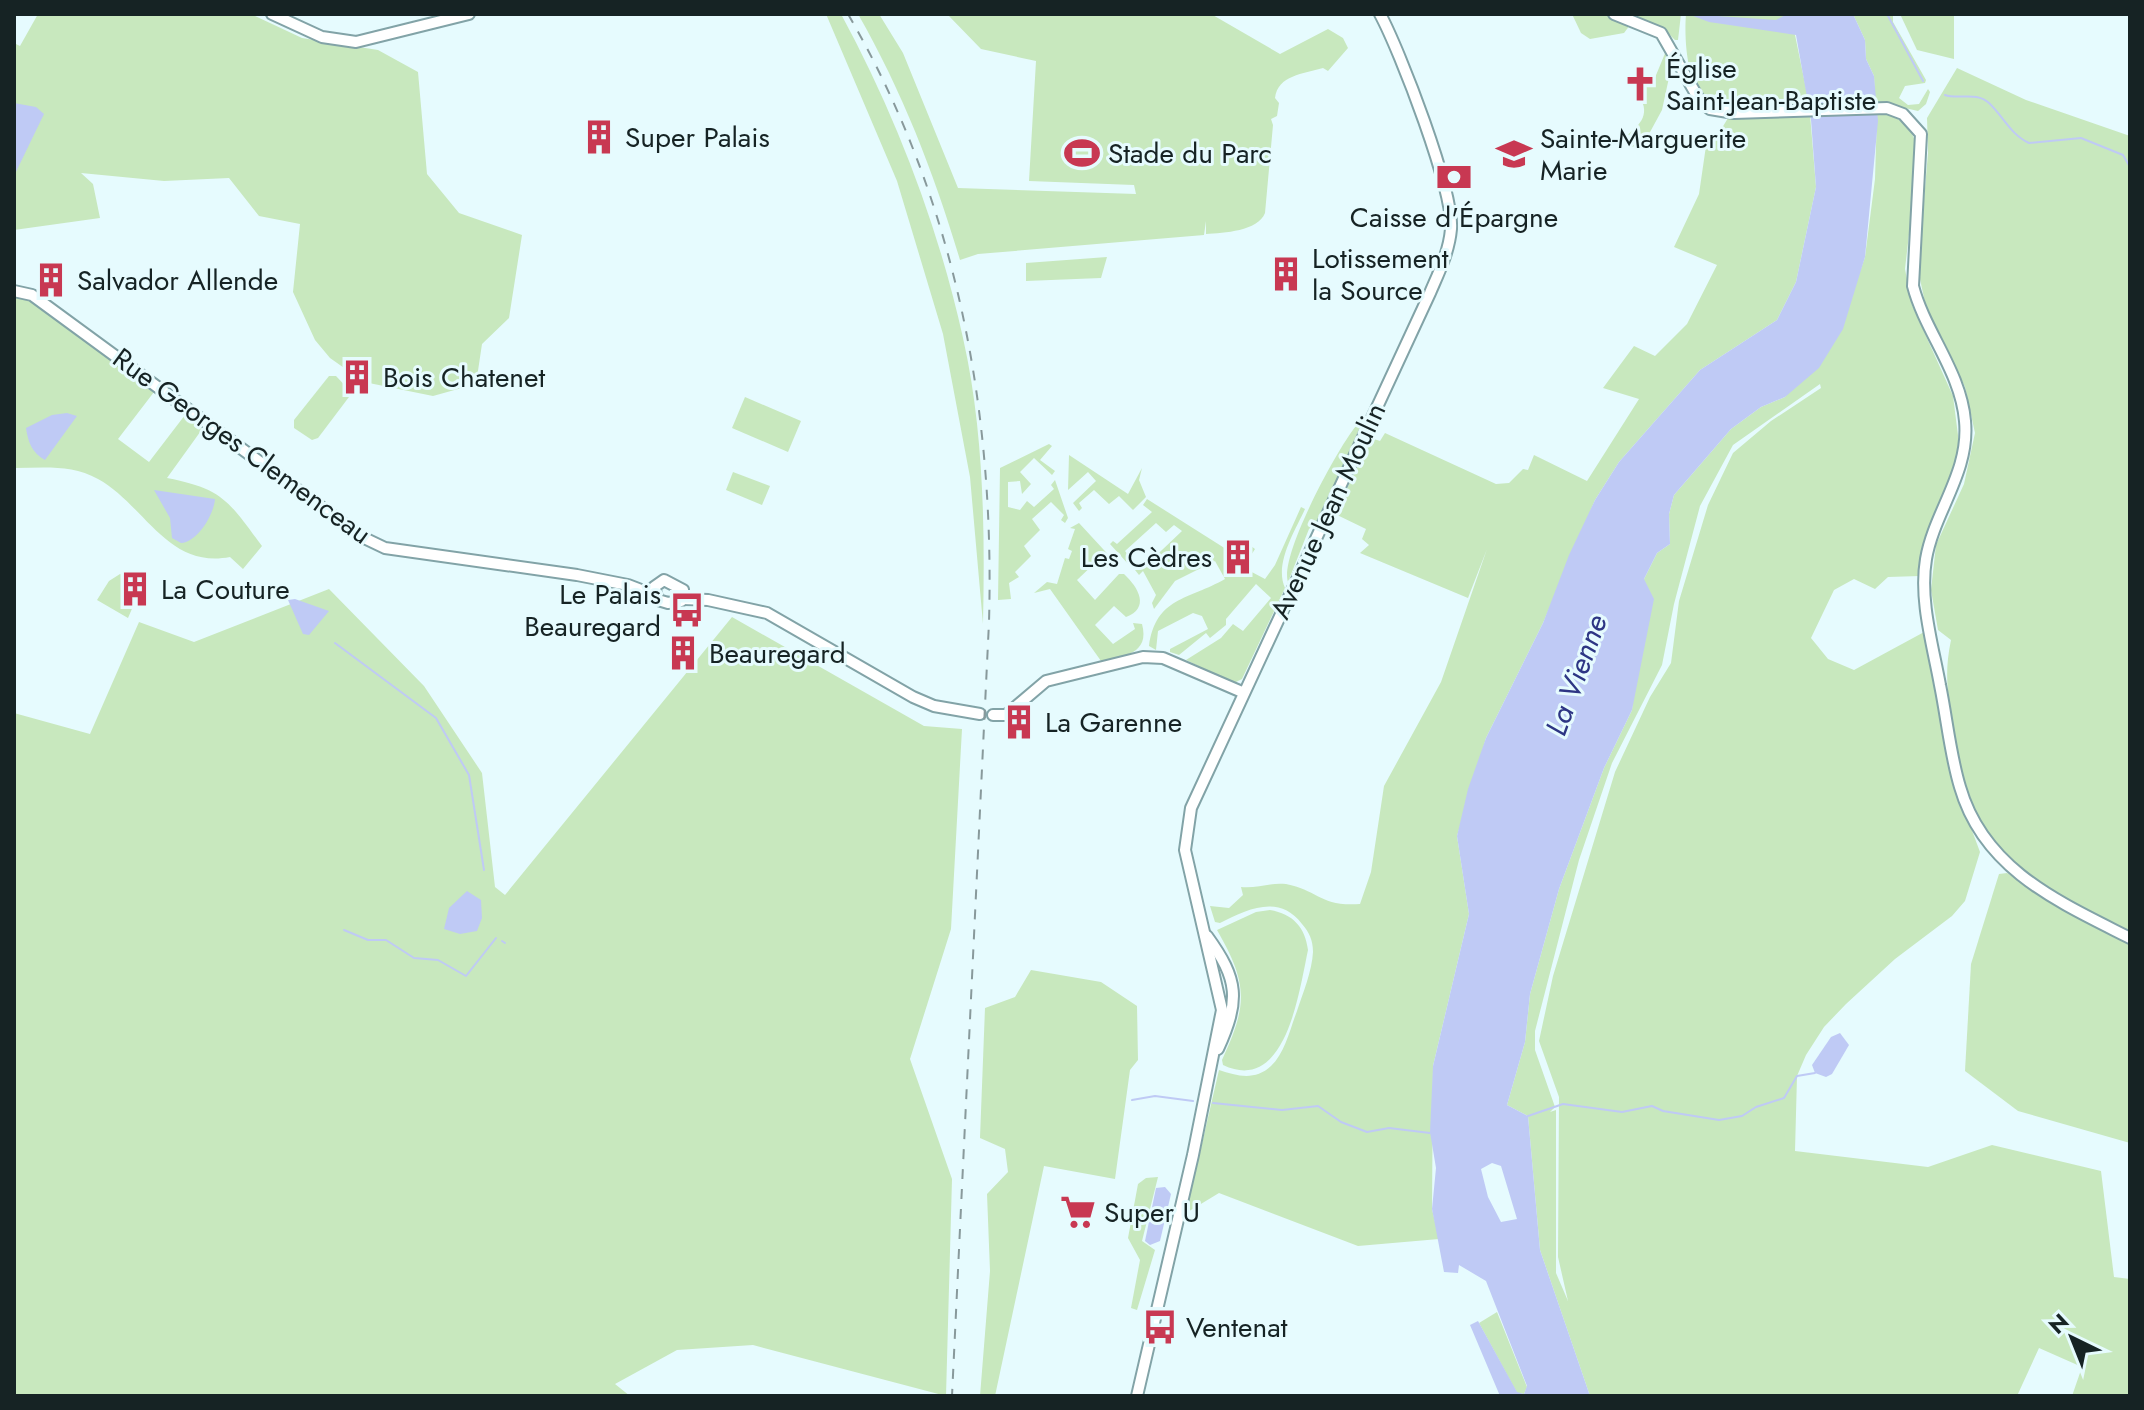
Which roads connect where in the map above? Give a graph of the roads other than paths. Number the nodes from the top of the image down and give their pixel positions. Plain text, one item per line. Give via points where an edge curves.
1 (272, 14) edge
2 (469, 14) edge
3 (1380, 14) edge
4 (1614, 14) edge
5 (14, 291) edge
6 (655, 590) junction
7 (683, 595) junction
8 (1242, 692) junction
9 (980, 714) dead end
10 (993, 715) dead end
11 (1206, 934) junction
12 (2130, 938) edge
13 (1226, 962) junction
14 (1213, 966) junction
15 (1232, 975) junction
16 (1218, 979) junction
17 (1213, 1060) junction
18 (1137, 1396) edge

1 - 2 main road via 322,37 356,42
3 - 8 main road, Avenue Jean Moulin via 1411,87 1449,203 1451,229 1444,263
4 - 12 main road via 1661,33 1700,101 1710,109 1734,113 1880,108 1903,114 1921,134 1913,286 1958,388 1966,422 1962,459 1928,546 1924,582 1961,792 1979,833 2018,875
5 - 6 main road, Rue Georges Clemenceau via 45,304 362,537 385,548
6 - 7 main road, Rue Georges Clemenceau via 668,603
6 - 7 main road, Rue Georges Clemenceau via 673,582
7 - 9 main road, Rue Georges Clemenceau via 767,613 913,697
8 - 10 main road via 1163,658 1143,657 1046,681 1006,715
8 - 11 main road, Avenue Jean Moulin via 1187,820 1185,850
11 - 13 main road, Avenue Jean Moulin
11 - 14 main road, Avenue Jean Moulin
13 - 14 main road
13 - 15 main road, Avenue Jean Moulin
14 - 16 main road, Avenue Jean Moulin
15 - 16 main road
15 - 17 main road, Avenue Jean Moulin via 1233,1010
16 - 17 main road, Avenue Jean Moulin via 1222,1010
17 - 18 main road, Avenue Jean Moulin

